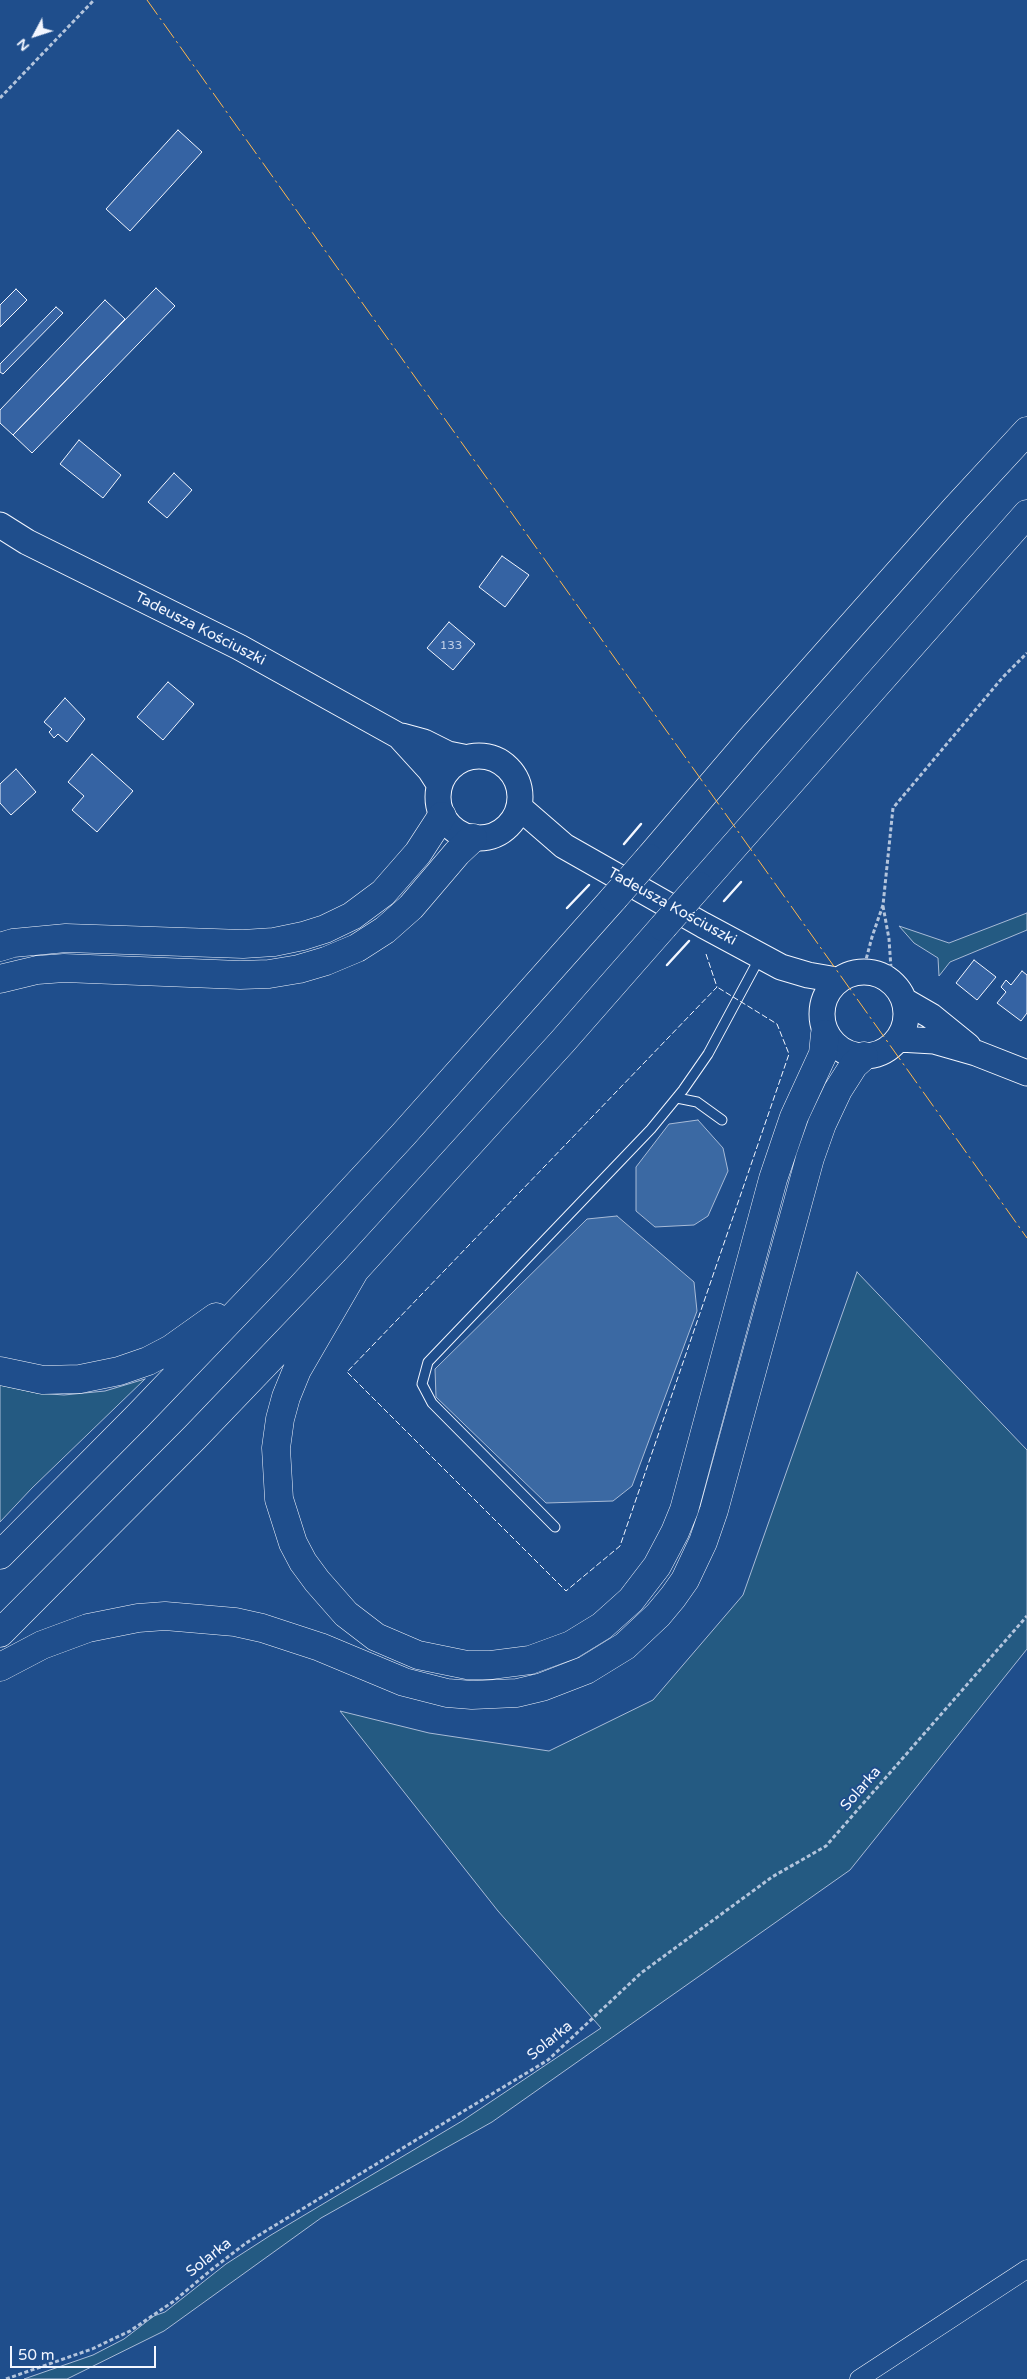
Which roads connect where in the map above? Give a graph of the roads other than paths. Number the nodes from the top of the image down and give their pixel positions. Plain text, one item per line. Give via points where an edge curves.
1 (1027, 431) edge
2 (1027, 514) edge
3 (0, 525) edge
4 (399, 736) junction
5 (463, 758) junction
6 (439, 784) junction
7 (442, 816) junction
8 (514, 817) junction
9 (474, 838) junction
10 (0, 947) edge
11 (771, 962) junction
12 (0, 979) edge
13 (837, 980) junction
14 (898, 992) junction
15 (823, 1021) junction
16 (899, 1039) junction
17 (976, 1053) junction
18 (864, 1056) junction
19 (1027, 1073) edge
20 (677, 1098) junction
21 (722, 1120) dead end
22 (279, 1269) junction
23 (355, 1270) junction
24 (0, 1371) edge
25 (555, 1527) dead end
26 (0, 1555) edge
27 (0, 1633) edge
28 (0, 1667) edge
29 (1027, 2269) edge
30 (859, 2379) edge

1 - 22 highway, bridge via 403,1136
2 - 23 highway, bridge via 550,1055
3 - 4 street, Tadeusza Kościuszki via 239,647
4 - 5 street, Tadeusza Kościuszki
4 - 6 street, Tadeusza Kościuszki
5 - 6 street via 446,772
5 - 8 street via 486,756 506,765 518,784
6 - 7 street via 438,806
7 - 9 street via 459,833
7 - 10 highway via 418,853 383,892 352,916 303,936 243,944 66,938
8 - 9 street via 492,836
8 - 11 street, Tadeusza Kościuszki
9 - 12 highway via 411,907 385,930 326,962 268,974 64,968 37,970
11 - 13 street, Tadeusza Kościuszki via 808,975
11 - 15 street, Tadeusza Kościuszki via 815,999
11 - 20 lane
13 - 14 street via 864,971 882,975
13 - 15 street via 826,992
14 - 16 street via 905,1026
14 - 17 street
15 - 18 street via 835,1045 847,1053
15 - 23 highway via 822,1054 794,1117 773,1179 675,1532 657,1566 631,1600 602,1626 571,1645 530,1660 491,1666 467,1665 418,1654 394,1645 361,1626 330,1597 304,1562 293,1542 279,1499 276,1448 280,1419 297,1370
16 - 17 street via 934,1041
16 - 18 street via 883,1050
17 - 19 street
18 - 28 highway via 838,1090 810,1158 703,1542 673,1598 626,1646 586,1670 542,1687 517,1693 472,1695 404,1682 320,1647 262,1628 227,1621 165,1616 88,1628 42,1645
20 - 21 lane via 697,1102
20 - 25 lane via 428,1362 422,1384 432,1403
22 - 24 highway via 192,1335 148,1361 119,1372 80,1380 44,1380
22 - 26 highway
23 - 27 highway
29 - 30 street

